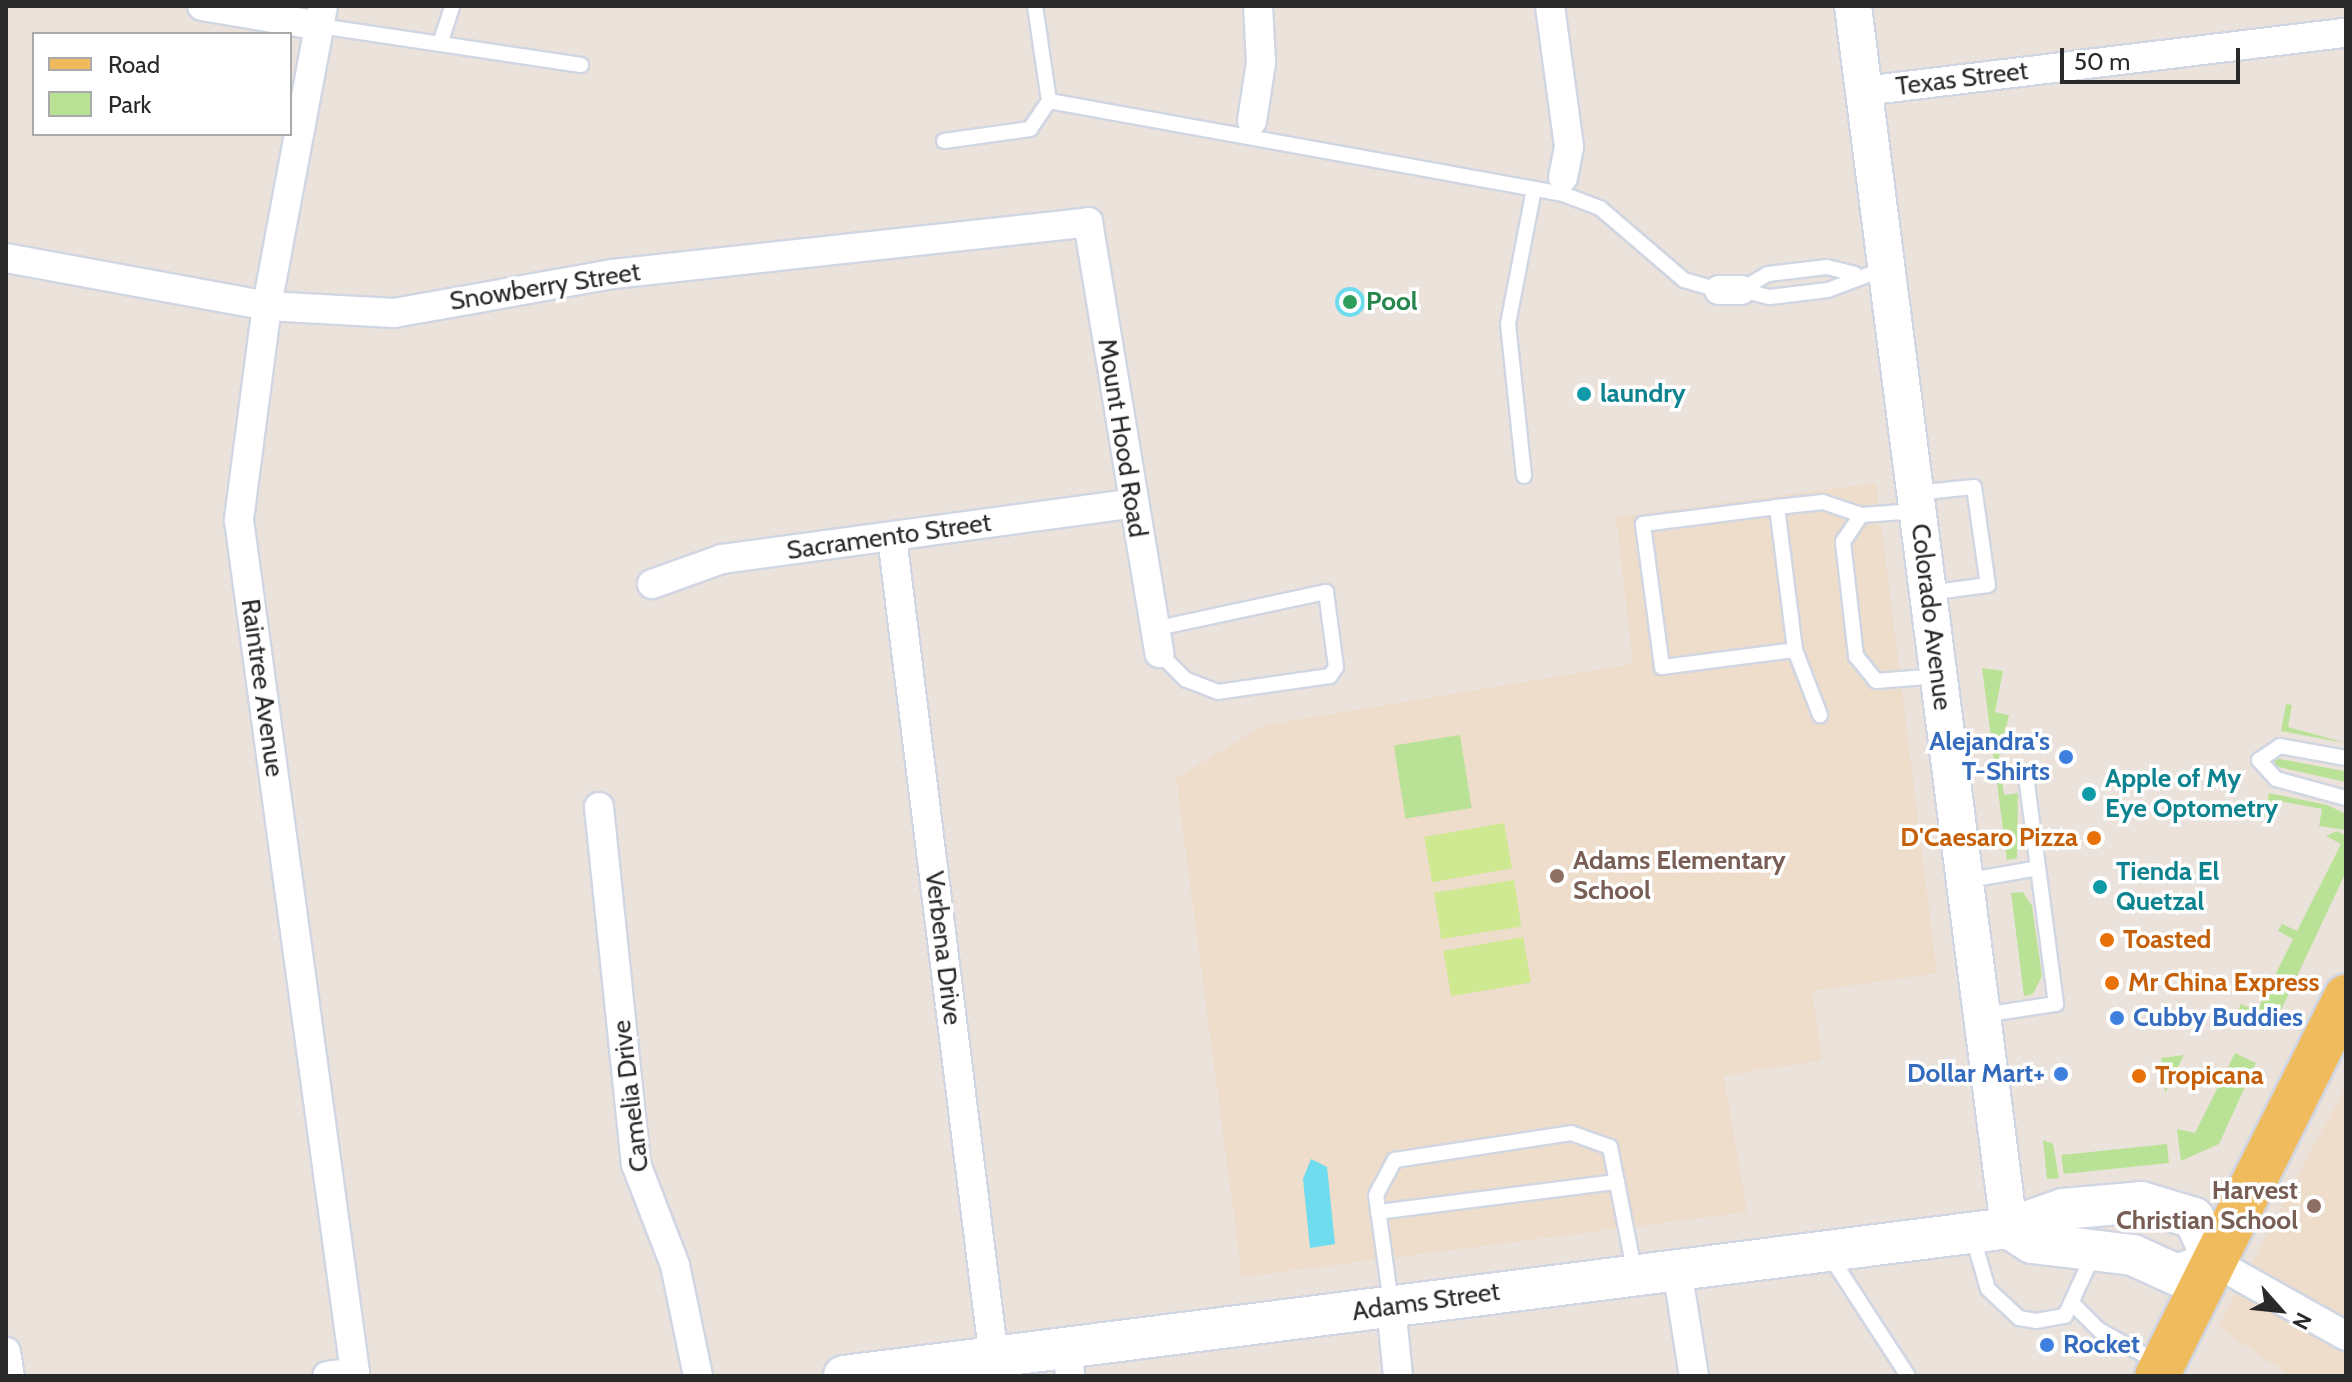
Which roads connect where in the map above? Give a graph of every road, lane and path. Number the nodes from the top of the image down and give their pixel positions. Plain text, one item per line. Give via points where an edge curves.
1 (202, 6) edge
2 (452, 6) edge
3 (1035, 6) edge
4 (1258, 6) edge
5 (1550, 6) edge
6 (1853, 6) edge
7 (322, 16) edge
8 (2346, 33) edge
9 (440, 44) junction
10 (581, 65) dead end
11 (1864, 91) junction
12 (1049, 101) junction
13 (1251, 129) junction
14 (944, 141) dead end
15 (1561, 185) junction
16 (1534, 189) junction
17 (1088, 222) joint
18 (6, 258) edge
19 (1870, 271) junction
20 (1730, 290) junction
21 (267, 306) junction
22 (1524, 476) dead end
23 (1916, 502) junction
24 (1130, 504) junction
25 (1777, 507) junction
26 (1861, 515) junction
27 (892, 537) junction
28 (652, 584) dead end
29 (1928, 593) junction
30 (1158, 640) junction
31 (1795, 650) junction
32 (1939, 676) junction
33 (1820, 715) dead end
34 (2346, 758) edge
35 (2026, 776) dead end
36 (2346, 798) edge
37 (599, 807) dead end
38 (2038, 868) junction
39 (1965, 881) junction
40 (2346, 997) edge
41 (1982, 1015) junction
42 (1617, 1182) junction
43 (1378, 1212) junction
44 (1991, 1231) junction
45 (1827, 1250) junction
46 (2094, 1252) junction
47 (2214, 1262) junction
48 (1677, 1269) junction
49 (1635, 1274) junction
50 (2073, 1304) junction
51 (1391, 1306) junction
52 (2346, 1336) edge
53 (6, 1352) edge
54 (994, 1359) junction
55 (1068, 1363) edge
56 (2159, 1370) edge
57 (10, 1376) edge
58 (327, 1376) edge
59 (698, 1376) edge
60 (844, 1376) edge
61 (1398, 1376) edge
62 (1694, 1376) edge
63 (1908, 1376) edge

1 - 7 street
2 - 9 lane
3 - 12 lane
4 - 13 street via 1261,63
5 - 15 street via 1569,147
6 - 11 street, Colorado Avenue
7 - 9 lane
7 - 21 street, Raintree Avenue
8 - 11 street, Texas Street
9 - 10 lane
11 - 19 street, Colorado Avenue
12 - 13 lane
12 - 14 lane via 1030,129
13 - 16 lane
15 - 16 lane
15 - 20 lane via 1600,208 1684,280
16 - 22 lane via 1508,324
17 - 21 street, Snowberry Street via 613,274 394,313
17 - 24 street, Mount Hood Road
18 - 21 street, Snowberry Street
19 - 20 lane via 1827,267 1768,274
19 - 20 lane via 1828,290 1770,297
19 - 23 street, Colorado Avenue
21 - 58 street, Raintree Avenue via 239,520 355,1372
23 - 26 lane
23 - 29 street, Colorado Avenue
23 - 29 lane via 1974,487 1988,585
24 - 27 street, Sacramento Street
24 - 30 street, Mount Hood Road
25 - 26 lane via 1823,502
25 - 31 lane
25 - 31 lane via 1643,524 1662,667
26 - 32 lane via 1843,542 1856,656 1876,681
27 - 28 street, Sacramento Street via 722,559
27 - 54 street, Verbena Drive
29 - 32 street, Colorado Avenue
30 - 30 lane via 1326,592 1336,667 1330,676 1218,692 1186,680
31 - 33 lane
32 - 39 street, Colorado Avenue
34 - 36 lane via 2280,746 2259,760 2276,779
35 - 38 lane
37 - 59 street, Camelia Drive via 636,1164 675,1265
38 - 39 lane
38 - 41 lane via 2056,1004
39 - 41 street, Colorado Avenue
40 - 47 main road
41 - 44 street, Colorado Avenue
42 - 43 lane
42 - 43 lane via 1610,1147 1571,1133 1395,1160 1381,1174
42 - 49 lane
43 - 51 lane
44 - 45 main road, Adams Street
44 - 46 main road
44 - 47 main road, Adams Street via 2063,1209 2141,1202 2194,1218
44 - 50 lane via 1988,1289 2019,1318 2065,1316
45 - 48 main road, Adams Street
45 - 63 lane
46 - 47 main road via 2133,1255 2177,1275
46 - 50 lane
47 - 52 street
47 - 56 main road
48 - 49 main road, Adams Street
48 - 62 street
49 - 51 main road, Adams Street
50 - 56 lane via 2099,1330
51 - 55 main road, Adams Street
51 - 61 street
53 - 57 street
54 - 55 main road, Adams Street
54 - 60 main road, Adams Street

